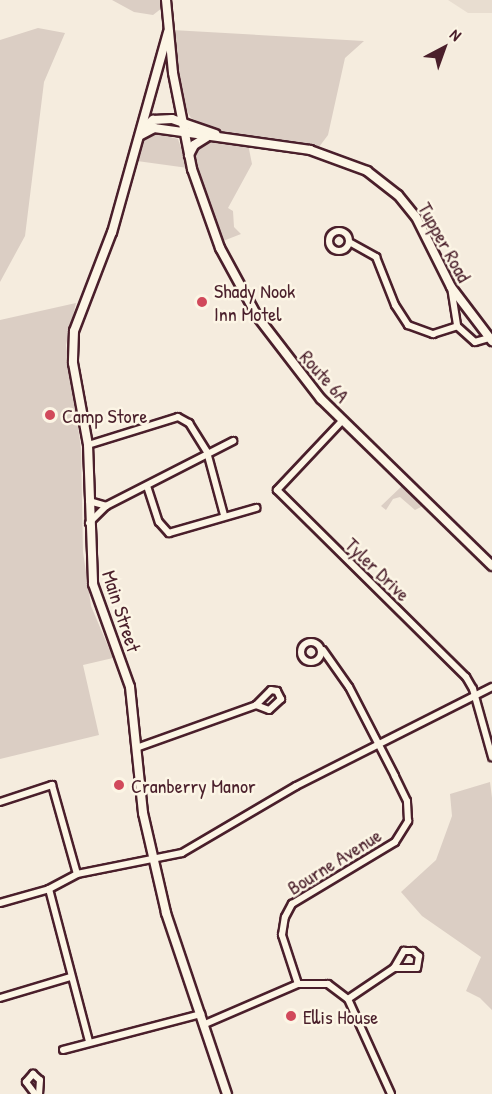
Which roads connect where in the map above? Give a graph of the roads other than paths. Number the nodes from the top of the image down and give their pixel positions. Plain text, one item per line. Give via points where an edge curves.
1 (166, 0) edge
2 (168, 32) junction
3 (181, 121) junction
4 (183, 132) junction
5 (141, 133) junction
6 (208, 136) junction
7 (222, 136) junction
8 (189, 157) junction
9 (351, 243) dead end
10 (451, 287) junction
11 (457, 326) junction
12 (491, 339) edge
13 (342, 421) junction
14 (233, 441) dead end
15 (88, 445) junction
16 (207, 452) junction
17 (147, 486) junction
18 (88, 501) junction
19 (106, 506) junction
20 (256, 508) dead end
21 (224, 515) junction
22 (89, 524) junction
23 (492, 566) edge
24 (323, 650) dead end
25 (492, 687) edge
26 (474, 699) junction
27 (256, 705) dead end
28 (378, 744) junction
29 (139, 747) junction
30 (492, 757) edge
31 (0, 802) edge
32 (154, 860) junction
33 (76, 874) junction
34 (49, 889) junction
35 (0, 903) edge
36 (394, 968) dead end
37 (70, 977) junction
38 (298, 984) junction
39 (0, 998) edge
40 (348, 999) junction
41 (201, 1014) junction
42 (205, 1024) junction
43 (89, 1041) junction
44 (63, 1050) dead end
45 (227, 1094) edge
46 (391, 1094) edge

1 - 2 main road
2 - 3 main road, Route 6A
2 - 5 main road, Main Street
3 - 4 main road, Route 6A
3 - 5 main road via 153,120
3 - 7 main road, Tupper Road
4 - 5 main road via 152,128
4 - 6 main road, Tupper Road
4 - 8 main road, Route 6A
5 - 15 main road, Main Street via 112,232 74,331 75,387
6 - 7 main road, Tupper Road
6 - 8 main road via 194,145
7 - 10 main road, Tupper Road via 325,153 367,171 398,195 416,217
8 - 13 main road, Route 6A via 220,248 257,316 298,374
9 - 11 street via 376,257 395,305 408,325 433,334
10 - 11 street
10 - 12 main road, Tupper Road
11 - 12 street via 475,342
13 - 23 main road, Route 6A
13 - 26 street, Tyler Drive via 277,490 466,678
14 - 16 street
15 - 16 street via 178,417 189,423
15 - 18 main road, Main Street
16 - 17 street
16 - 21 street
17 - 19 street
17 - 21 street via 159,522 169,532 201,526
18 - 19 street
18 - 22 main road, Main Street
19 - 22 street
20 - 21 street
22 - 29 main road, Main Street via 95,592 130,687
24 - 28 street, Bourne Avenue via 349,687
25 - 26 street
26 - 28 street
26 - 30 street, Tyler Drive
27 - 29 street
28 - 32 street via 296,786 204,842
28 - 38 street, Bourne Avenue via 407,801 408,821 395,842 292,904 282,935
29 - 32 main road, Main Street via 143,813
31 - 33 street via 52,785
32 - 33 street
32 - 41 main road, Main Street via 166,913
33 - 34 street
34 - 35 street
34 - 37 street
36 - 40 street
37 - 39 street
37 - 43 street
38 - 40 street via 328,984
38 - 42 street
40 - 46 street
41 - 42 main road, Main Street
41 - 43 street via 104,1041
42 - 45 main road, Main Street
43 - 44 street

